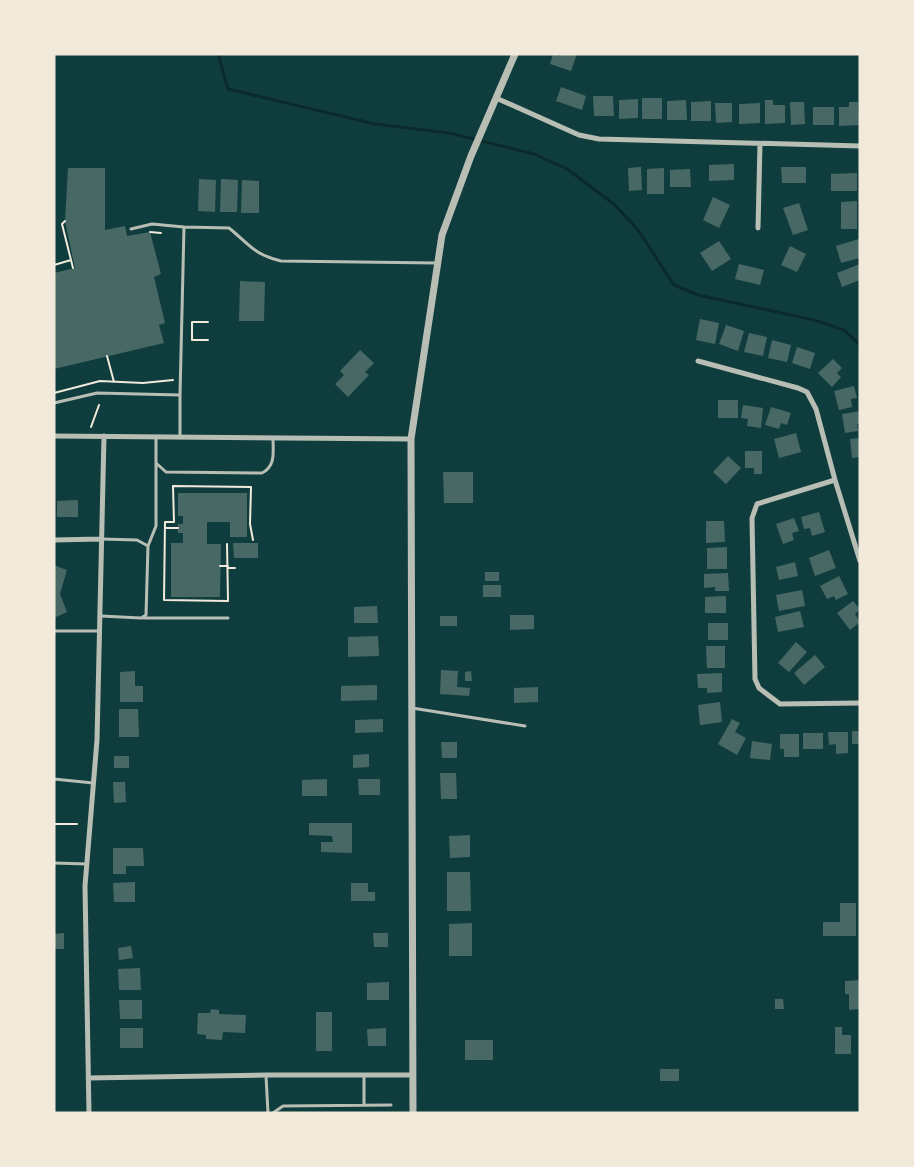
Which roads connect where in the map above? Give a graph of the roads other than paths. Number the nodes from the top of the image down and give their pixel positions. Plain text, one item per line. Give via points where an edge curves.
1 (515, 54) edge
2 (496, 98) junction
3 (760, 144) junction
4 (860, 146) edge
5 (184, 227) junction
6 (758, 228) dead end
7 (131, 229) dead end
8 (437, 263) junction
9 (698, 361) dead end
10 (180, 394) junction
11 (54, 403) edge
12 (54, 436) edge
13 (104, 436) junction
14 (156, 437) junction
15 (180, 437) junction
16 (273, 438) junction
17 (411, 439) junction
18 (156, 463) junction
19 (835, 480) junction
20 (101, 539) junction
21 (54, 540) edge
22 (148, 546) junction
23 (860, 561) edge
24 (99, 616) junction
25 (141, 618) junction
26 (228, 618) dead end
27 (54, 631) edge
28 (99, 632) junction
29 (860, 703) edge
30 (411, 708) junction
31 (525, 726) dead end
32 (54, 779) edge
33 (93, 783) junction
34 (54, 863) edge
35 (87, 864) junction
36 (266, 1075) junction
37 (364, 1075) junction
38 (414, 1075) junction
39 (88, 1078) junction
40 (364, 1105) junction
41 (391, 1105) dead end
42 (89, 1113) edge
43 (270, 1113) edge
44 (414, 1113) edge

1 - 2 street
2 - 3 street via 579,135 599,139
2 - 8 street via 442,235
3 - 4 street
3 - 6 street
5 - 7 lane via 152,224
5 - 8 lane via 229,228 251,249 281,261
5 - 10 lane
8 - 17 street
9 - 19 street via 807,392 816,409
10 - 11 lane via 97,393
10 - 15 lane
12 - 13 street
13 - 14 street
13 - 20 street
14 - 15 street
14 - 18 lane
15 - 16 street
16 - 17 street
16 - 18 lane via 273,461 262,473 166,472
17 - 30 street
18 - 22 lane via 156,526
19 - 23 street
19 - 29 street via 757,504 752,518 755,679 780,704
20 - 21 street
20 - 22 lane via 137,540
20 - 24 street
22 - 25 lane via 147,608
24 - 25 lane
24 - 28 street
25 - 26 lane
27 - 28 lane
28 - 33 street
30 - 31 lane
30 - 38 street
32 - 33 lane
33 - 35 street
34 - 35 lane
35 - 39 street
36 - 37 street
36 - 39 street
36 - 43 lane
37 - 38 street
37 - 40 lane
38 - 44 street
39 - 42 street
40 - 41 lane
40 - 43 lane via 283,1106

